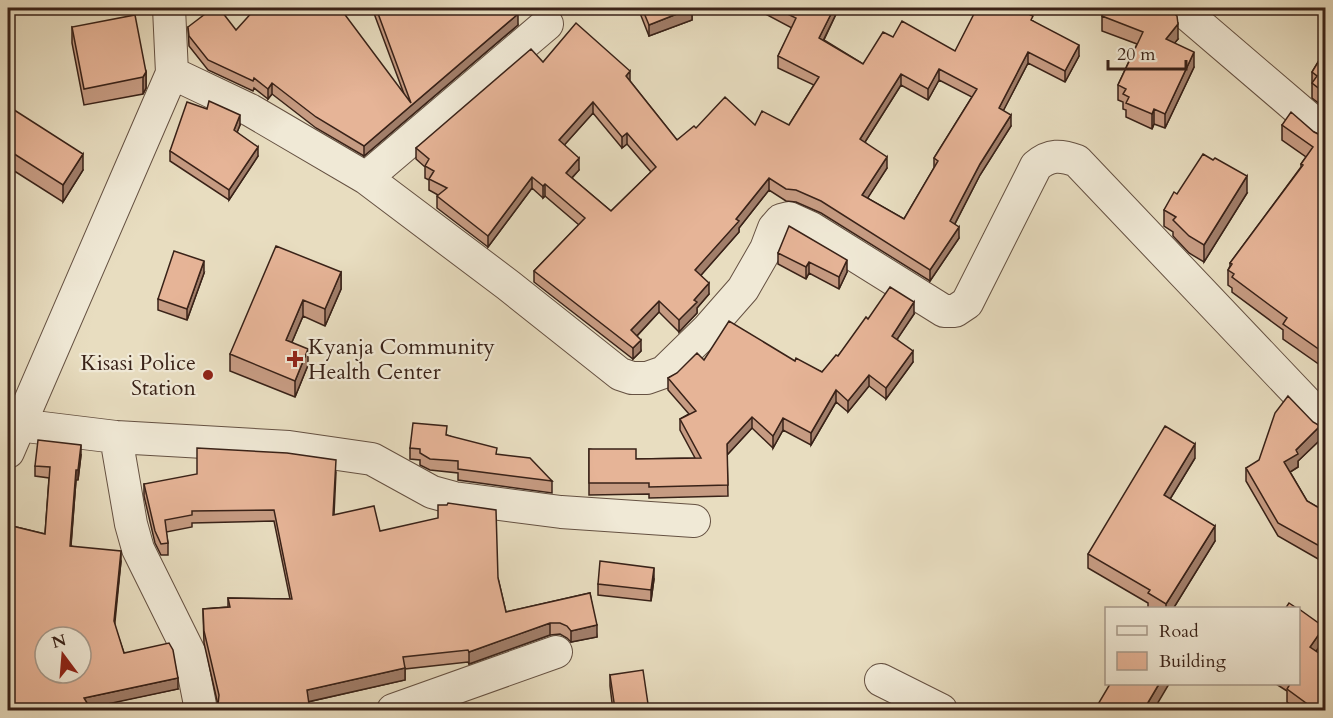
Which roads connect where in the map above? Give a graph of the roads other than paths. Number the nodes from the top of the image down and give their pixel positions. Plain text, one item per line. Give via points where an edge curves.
1 (169, 8) edge
2 (1180, 8) edge
3 (547, 24) dead end
4 (172, 73) junction
5 (1326, 133) edge
6 (366, 178) junction
7 (1326, 423) edge
8 (11, 431) edge
9 (116, 437) junction
10 (694, 521) dead end
11 (556, 652) dead end
12 (881, 680) dead end
13 (201, 711) edge
14 (393, 711) edge
15 (941, 711) edge

1 - 4 street
2 - 5 street
3 - 6 street
4 - 6 street via 250,110
4 - 8 street
6 - 7 street via 620,374 647,378 664,372 707,330 743,289 774,228 789,218 944,311 955,311 967,303 1036,166 1046,158 1062,156 1077,161
8 - 9 street
9 - 10 street via 301,448 372,459 432,492 454,498 561,512
9 - 13 street via 138,549 190,654
11 - 14 street
12 - 15 street

